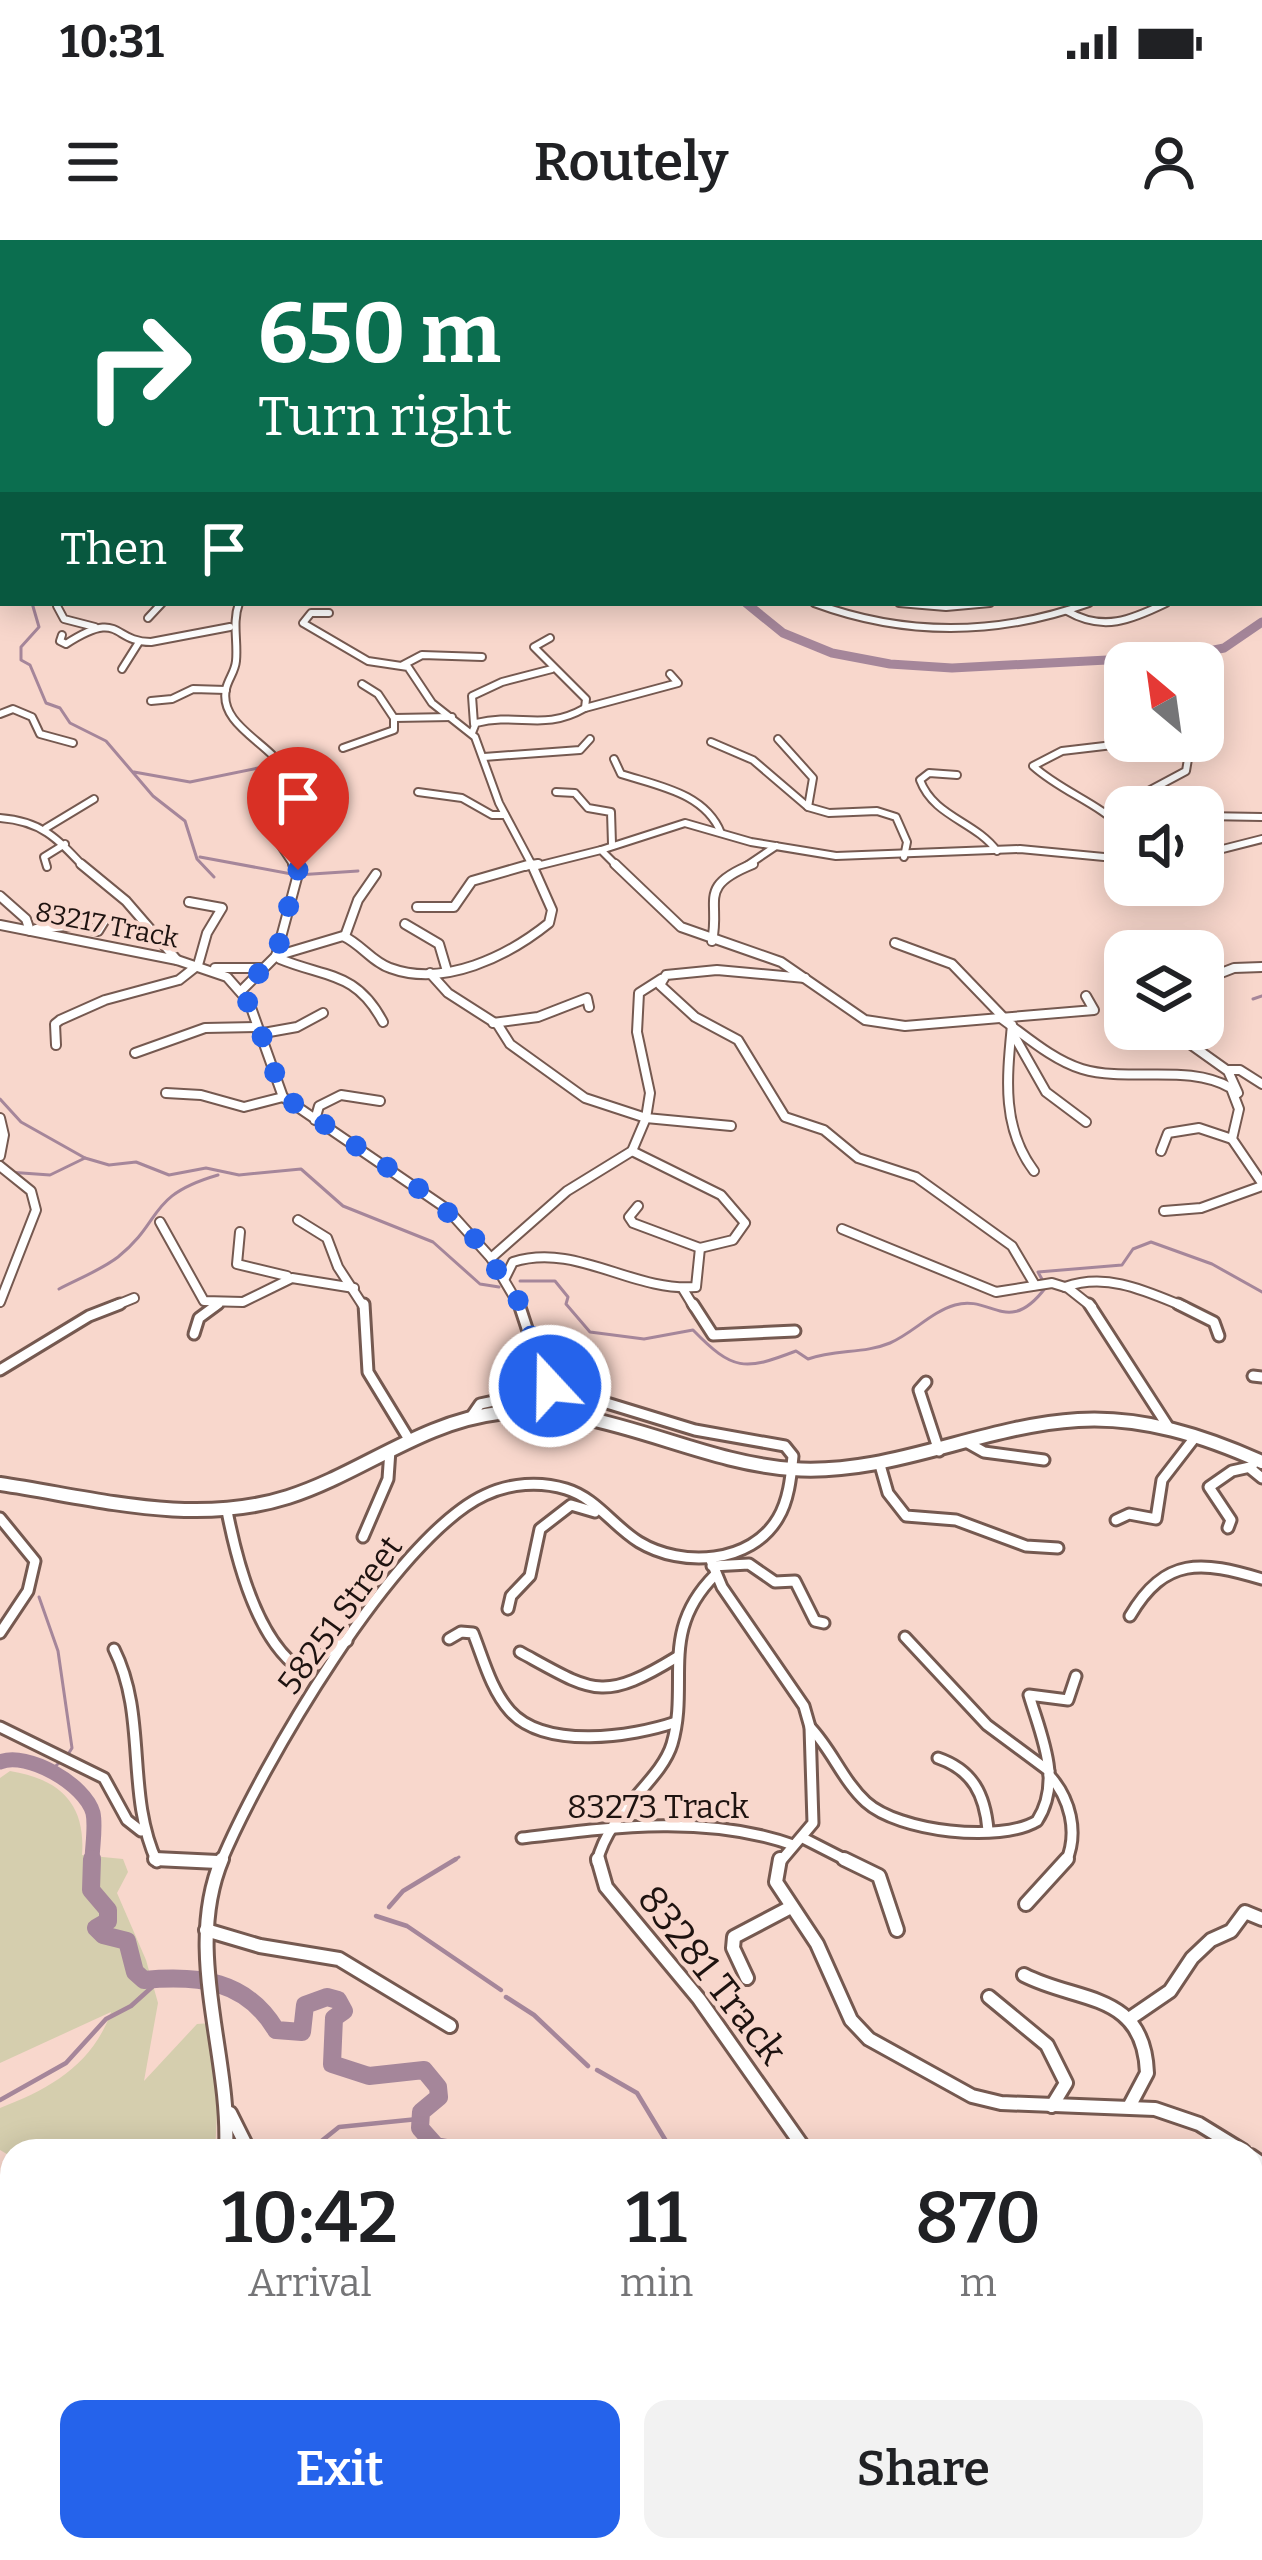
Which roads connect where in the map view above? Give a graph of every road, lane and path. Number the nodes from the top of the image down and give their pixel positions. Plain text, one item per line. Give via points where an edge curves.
1 (57, 606) dead end
2 (159, 606) edge
3 (227, 606) edge
4 (238, 606) edge
5 (823, 606) edge
6 (1081, 606) edge
7 (1159, 606) edge
8 (1067, 611) junction
9 (329, 613) dead end
10 (148, 618) dead end
11 (95, 627) junction
12 (233, 630) junction
13 (62, 635) dead end
14 (550, 638) dead end
15 (139, 642) junction
16 (482, 657) dead end
17 (403, 665) junction
18 (122, 669) dead end
19 (553, 669) junction
20 (670, 674) dead end
21 (362, 683) dead end
22 (226, 690) junction
23 (151, 701) dead end
24 (585, 708) junction
25 (0, 714) edge
26 (452, 717) junction
27 (394, 718) junction
28 (473, 729) junction
29 (590, 739) dead end
30 (778, 739) dead end
31 (73, 742) dead end
32 (542, 742) dead end
33 (711, 742) dead end
34 (1104, 746) edge
35 (343, 748) dead end
36 (542, 752) junction
37 (484, 757) junction
38 (614, 759) dead end
39 (1188, 762) edge
40 (957, 775) dead end
41 (1171, 786) edge
42 (418, 792) dead end
43 (556, 792) dead end
44 (94, 800) dead end
45 (808, 807) junction
46 (1104, 809) edge
47 (505, 815) junction
48 (1224, 816) edge
49 (1262, 817) edge
50 (0, 818) edge
51 (46, 828) junction
52 (721, 832) junction
53 (1262, 839) edge
54 (65, 844) junction
55 (612, 844) junction
56 (776, 846) junction
57 (1224, 849) edge
58 (601, 850) junction
59 (997, 850) junction
60 (904, 857) junction
61 (1104, 858) edge
62 (532, 865) junction
63 (47, 867) dead end
64 (376, 874) dead end
65 (0, 896) edge
66 (189, 902) dead end
67 (417, 907) dead end
68 (12, 908) junction
69 (106, 919) dead end
70 (0, 922) edge
71 (405, 924) dead end
72 (30, 930) junction
73 (345, 936) junction
74 (712, 941) junction
75 (895, 943) dead end
76 (275, 957) junction
77 (177, 960) junction
78 (202, 967) junction
79 (1262, 967) edge
80 (263, 968) junction
81 (447, 971) junction
82 (1224, 972) edge
83 (430, 973) junction
84 (805, 978) junction
85 (660, 980) junction
86 (241, 991) junction
87 (1086, 996) dead end
88 (589, 1006) dead end
89 (323, 1013) dead end
90 (383, 1022) dead end
91 (494, 1023) junction
92 (1007, 1023) junction
93 (257, 1030) junction
94 (56, 1045) dead end
95 (1197, 1050) edge
96 (135, 1053) dead end
97 (1228, 1070) junction
98 (1262, 1084) edge
99 (1238, 1093) junction
100 (166, 1094) dead end
101 (283, 1096) junction
102 (380, 1101) dead end
103 (0, 1118) edge
104 (646, 1118) junction
105 (314, 1120) junction
106 (1086, 1122) dead end
107 (731, 1126) dead end
108 (1232, 1139) junction
109 (0, 1151) edge
110 (632, 1151) junction
111 (1161, 1151) dead end
112 (0, 1166) edge
113 (1034, 1171) dead end
114 (1262, 1185) edge
115 (638, 1206) dead end
116 (1164, 1211) dead end
117 (298, 1220) dead end
118 (160, 1222) dead end
119 (842, 1229) dead end
120 (240, 1232) dead end
121 (700, 1248) junction
122 (491, 1258) junction
123 (292, 1278) junction
124 (505, 1278) junction
125 (3, 1281) edge
126 (1035, 1285) junction
127 (1064, 1287) junction
128 (354, 1288) junction
129 (683, 1289) junction
130 (134, 1298) dead end
131 (0, 1302) edge
132 (219, 1303) junction
133 (794, 1331) dead end
134 (194, 1334) dead end
135 (1219, 1336) dead end
136 (0, 1370) edge
137 (926, 1382) dead end
138 (557, 1390) junction
139 (471, 1417) junction
140 (1169, 1428) junction
141 (1198, 1435) junction
142 (410, 1441) junction
143 (968, 1443) junction
144 (390, 1450) junction
145 (939, 1451) junction
146 (1044, 1460) dead end
147 (1256, 1463) edge
148 (880, 1465) junction
149 (791, 1469) junction
150 (1262, 1478) edge
151 (0, 1484) edge
152 (227, 1511) junction
153 (0, 1518) edge
154 (1117, 1520) dead end
155 (620, 1526) junction
156 (1228, 1528) dead end
157 (364, 1537) dead end
158 (1058, 1548) dead end
159 (712, 1566) junction
160 (1262, 1579) edge
161 (508, 1609) dead end
162 (1130, 1616) dead end
163 (824, 1623) dead end
164 (0, 1634) edge
165 (905, 1637) dead end
166 (449, 1639) dead end
167 (347, 1642) junction
168 (114, 1649) dead end
169 (520, 1652) dead end
170 (676, 1657) junction
171 (1076, 1676) dead end
172 (676, 1722) junction
173 (0, 1727) edge
174 (810, 1727) junction
175 (938, 1757) dead end
176 (1049, 1773) junction
177 (609, 1829) junction
178 (988, 1830) junction
179 (141, 1831) junction
180 (522, 1838) dead end
181 (798, 1841) junction
182 (218, 1862) junction
183 (1026, 1904) dead end
184 (791, 1907) junction
185 (1262, 1919) edge
186 (206, 1930) junction
187 (897, 1930) dead end
188 (1024, 1975) dead end
189 (746, 1978) dead end
190 (989, 1997) dead end
191 (1132, 2017) junction
192 (450, 2026) dead end
193 (1052, 2106) junction
194 (1129, 2107) junction
195 (230, 2113) junction
196 (227, 2139) edge
197 (243, 2139) edge
198 (798, 2139) edge
199 (1223, 2139) edge

1 - 11 street via 64,619
2 - 10 street
3 - 12 street
4 - 12 street
5 - 8 street via 869,621 944,629
6 - 8 street
7 - 8 street via 1111,627
9 - 17 street via 311,613 303,623 368,661
11 - 13 street via 66,644
11 - 15 street via 126,628
12 - 15 street
12 - 22 street via 236,668
14 - 19 street via 534,647
15 - 18 street
16 - 17 street via 422,655
17 - 26 street
19 - 24 street via 586,699
19 - 28 street via 472,696
20 - 24 street via 678,683
21 - 27 street
22 - 23 street
22 - 76 street via 236,721 286,773 272,826 298,874
24 - 28 street via 541,729 513,716
25 - 31 street via 16,710 32,717 40,734
26 - 27 street
26 - 28 street
27 - 35 street via 394,730
28 - 37 street
29 - 36 street via 583,749
30 - 45 street via 813,778
32 - 36 street
33 - 45 street via 753,760
34 - 46 street via 1062,751 1033,766
36 - 37 street
37 - 47 street
38 - 52 street via 624,776 676,791
39 - 41 street
40 - 59 street via 929,772 921,788
42 - 47 street
43 - 55 street via 611,812
44 - 51 street
45 - 60 street via 896,818
47 - 62 street
48 - 49 street
50 - 51 street
51 - 54 street
52 - 55 street via 680,824
52 - 56 street
53 - 57 street
54 - 63 street via 44,857
54 - 77 street
55 - 58 street
56 - 60 street
56 - 74 street via 721,882 710,904
58 - 62 street
58 - 74 street via 681,927
59 - 60 street
59 - 61 street
62 - 67 street via 472,881 455,907
62 - 81 street via 552,910 549,922
64 - 73 street
65 - 68 street
66 - 78 street via 222,909 208,931
68 - 70 street
68 - 72 street
69 - 72 street via 96,932 76,925
70 - 72 street, 83217 Track
71 - 81 street via 434,938
72 - 77 street, 83217 Track
73 - 76 street
73 - 83 street via 388,968
74 - 84 street via 771,957
75 - 92 street via 952,964
76 - 80 street
76 - 90 street via 332,972
77 - 78 street, 83217 Track
78 - 80 street, 83217 Track
78 - 86 street, 83217 Track
78 - 94 street via 60,1019
79 - 82 street
80 - 86 street
81 - 83 street
83 - 91 street
84 - 85 street via 700,970
84 - 92 street via 850,1013 878,1023
85 - 104 street via 639,994 637,1031 651,1099
85 - 126 street via 678,1004 737,1040 784,1117 818,1127 858,1158 916,1177 1012,1246
86 - 93 street
87 - 92 street via 1094,1010
88 - 91 street via 587,998
89 - 93 street via 297,1027
91 - 104 street via 510,1044 585,1098
92 - 99 street via 1084,1070 1216,1080
92 - 106 street via 1046,1092
92 - 113 street via 1009,1123
93 - 96 street via 210,1027
93 - 101 street
95 - 97 street
97 - 98 street
97 - 99 street
99 - 108 street via 1242,1112
100 - 101 street via 244,1107
101 - 105 street
102 - 105 street via 339,1096 318,1107
103 - 109 street
104 - 107 street
104 - 110 street
105 - 122 street via 447,1209
108 - 111 street via 1185,1128 1168,1133
108 - 114 street
110 - 121 street via 721,1195 745,1223 729,1243
110 - 122 street via 567,1191
112 - 125 street via 31,1191 36,1210
114 - 116 street via 1201,1208
115 - 121 street via 633,1223
117 - 128 street via 327,1238
118 - 132 street via 202,1299
119 - 126 street via 990,1290
120 - 123 street via 239,1266
121 - 129 street via 699,1282
122 - 124 street
123 - 128 street
123 - 132 street
124 - 129 street via 513,1262 529,1255
124 - 138 street via 542,1375
125 - 131 street
126 - 127 street
127 - 135 street via 1098,1281 1131,1288 1210,1318
127 - 140 street via 1105,1323
128 - 142 street via 368,1313 368,1372
129 - 133 street via 713,1335
130 - 136 street
132 - 134 street via 199,1318
137 - 145 street via 920,1390
138 - 139 street via 480,1404
138 - 149 street via 734,1440 785,1446
139 - 142 main road
139 - 149 main road via 565,1414
140 - 141 main road
140 - 143 main road via 1065,1421
141 - 147 main road
141 - 154 street via 1162,1480 1156,1520
142 - 144 main road
143 - 145 main road
143 - 146 street via 980,1452
144 - 152 main road via 288,1497
144 - 157 street via 388,1479
145 - 148 main road
147 - 150 street
147 - 156 street via 1209,1487 1231,1520
148 - 149 main road
148 - 158 street via 906,1516 956,1520 1026,1546
149 - 159 street via 770,1529
151 - 152 main road via 154,1512
152 - 167 street via 230,1541 273,1640 303,1675
153 - 164 street via 36,1570 34,1586
155 - 159 street, 58251 Street via 655,1550
155 - 161 street via 586,1506 561,1510 537,1533 530,1576
155 - 167 street, 58251 Street via 564,1488 488,1493 412,1559
159 - 163 street, 58251 Street via 749,1564 775,1582 794,1581 815,1621
159 - 170 street
159 - 174 street via 801,1698
160 - 162 street via 1185,1564 1148,1583
165 - 176 street via 987,1725
166 - 172 street via 473,1634 497,1695 538,1731 598,1734
167 - 182 street, 58251 Street via 245,1801
168 - 179 street via 136,1716
169 - 170 street via 605,1691 629,1687
170 - 172 street
171 - 176 street via 1068,1700 1028,1696
172 - 177 street via 664,1761
173 - 179 street via 95,1770 113,1789 123,1819
174 - 178 street via 876,1810
174 - 181 street via 814,1813
175 - 178 street via 973,1778
176 - 178 street via 1045,1804 1027,1827
176 - 183 street via 1067,1805 1073,1854
177 - 180 street, 83273 Track
177 - 181 street, 83273 Track via 736,1828
177 - 198 street, 83281 Track via 598,1849 605,1887 699,1999
179 - 182 street via 157,1862
181 - 184 street via 775,1874
181 - 187 street, 83273 Track via 879,1876
182 - 186 street, 58251 Street
184 - 189 street via 734,1937
184 - 193 street via 869,2039 972,2096
185 - 191 street via 1245,1912 1192,1958 1170,1991
186 - 192 street via 339,1958
186 - 195 street, 58251 Street
188 - 191 street
190 - 193 street via 1053,2052 1065,2077
191 - 194 street via 1148,2073
193 - 194 street
194 - 199 street via 1183,2116
195 - 196 street, 58251 Street
195 - 197 street

